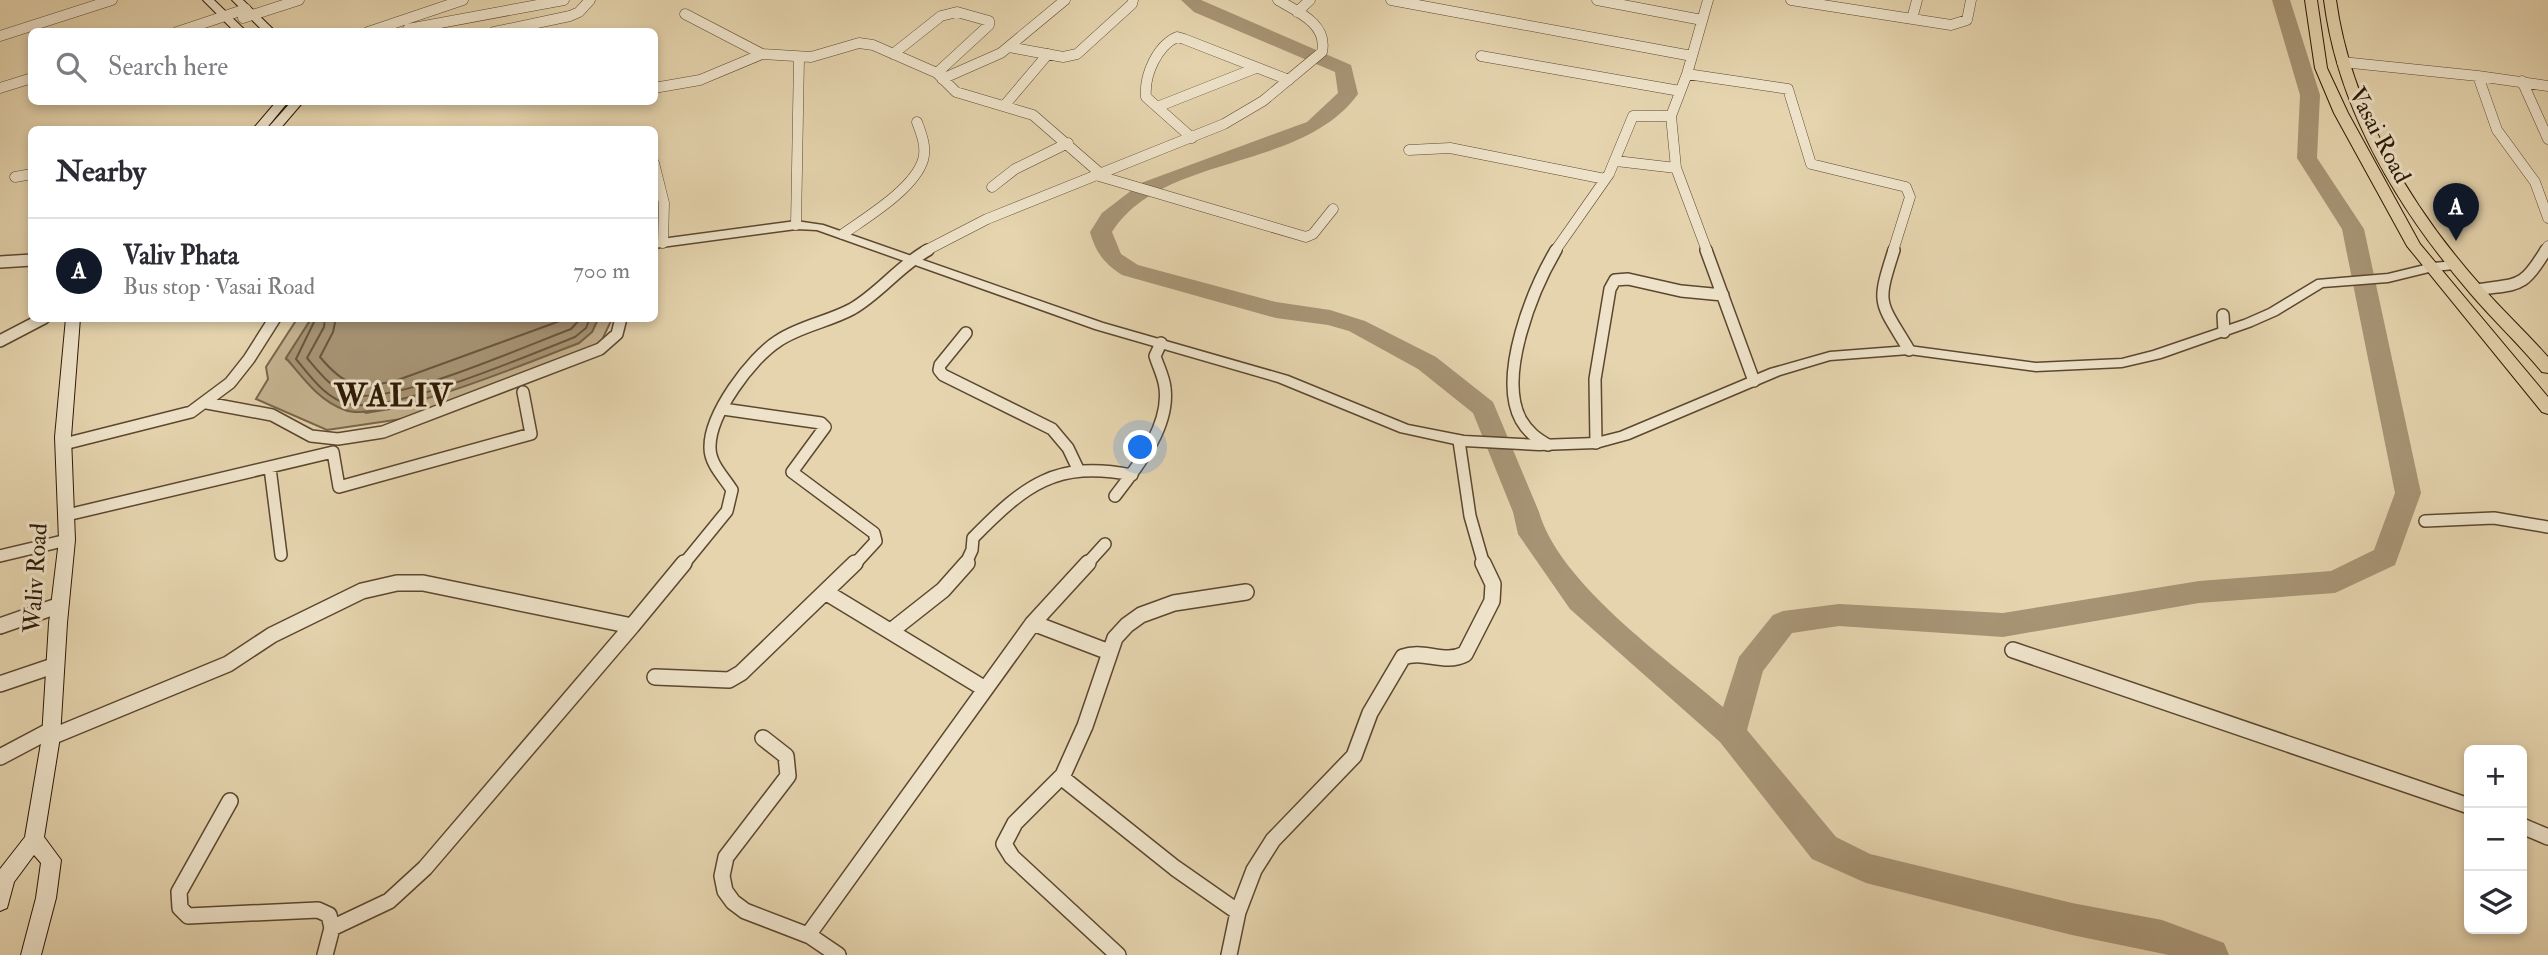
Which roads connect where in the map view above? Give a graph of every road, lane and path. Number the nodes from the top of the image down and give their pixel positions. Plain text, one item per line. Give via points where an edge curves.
1 (112, 0) edge
2 (208, 0) edge
3 (237, 0) edge
4 (299, 0) edge
5 (463, 0) edge
6 (564, 0) edge
7 (590, 0) edge
8 (1133, 0) edge
9 (1278, 0) edge
10 (1310, 0) edge
11 (1391, 0) edge
12 (1597, 0) edge
13 (1708, 0) edge
14 (1791, 0) edge
15 (1858, 0) edge
16 (1917, 0) edge
17 (1971, 0) edge
18 (2311, 0) edge
19 (2330, 0) edge
20 (1061, 1) edge
21 (1855, 10) junction
22 (249, 12) junction
23 (1297, 12) junction
24 (685, 14) dead end
25 (228, 19) junction
26 (1912, 19) junction
27 (1702, 20) junction
28 (382, 27) joint
29 (193, 28) edge
30 (238, 28) edge
31 (267, 28) edge
32 (391, 28) edge
33 (420, 28) edge
34 (513, 28) edge
35 (0, 36) edge
36 (1009, 47) junction
37 (762, 54) junction
38 (893, 54) junction
39 (1048, 54) junction
40 (1481, 56) dead end
41 (1692, 56) junction
42 (799, 58) junction
43 (2342, 62) junction
44 (1304, 67) joint
45 (1256, 68) junction
46 (1687, 74) junction
47 (939, 76) junction
48 (2478, 76) junction
49 (28, 79) edge
50 (1289, 80) junction
51 (2522, 81) junction
52 (2548, 86) edge
53 (658, 87) edge
54 (0, 88) edge
55 (1680, 91) junction
56 (279, 105) edge
57 (295, 105) edge
58 (1003, 106) junction
59 (1157, 107) junction
60 (1671, 116) junction
61 (917, 122) dead end
62 (261, 126) edge
63 (276, 126) edge
64 (1192, 138) junction
65 (2548, 139) edge
66 (1068, 143) junction
67 (1409, 150) dead end
68 (1616, 161) junction
69 (1676, 168) junction
70 (658, 173) edge
71 (28, 175) edge
72 (1100, 176) junction
73 (15, 177) dead end
74 (1605, 179) junction
75 (992, 187) dead end
76 (1333, 209) dead end
77 (2548, 218) edge
78 (796, 225) junction
79 (844, 234) junction
80 (659, 244) edge
81 (2548, 246) edge
82 (911, 259) junction
83 (28, 260) edge
84 (0, 262) edge
85 (2455, 265) junction
86 (2433, 267) junction
87 (2476, 290) junction
88 (1723, 296) junction
89 (2223, 315) dead end
90 (36, 322) edge
91 (73, 322) edge
92 (273, 322) edge
93 (620, 322) edge
94 (965, 332) dead end
95 (2224, 332) junction
96 (0, 341) edge
97 (1161, 343) junction
98 (1909, 350) junction
99 (2548, 368) edge
100 (1754, 381) junction
101 (523, 391) dead end
102 (207, 403) junction
103 (2548, 408) edge
104 (723, 409) junction
105 (1461, 441) junction
106 (1596, 443) junction
107 (64, 444) junction
108 (1543, 445) junction
109 (270, 468) junction
110 (1078, 469) junction
111 (1132, 475) junction
112 (1115, 496) dead end
113 (67, 515) junction
114 (2425, 521) dead end
115 (2548, 527) edge
116 (67, 540) junction
117 (1105, 544) dead end
118 (281, 555) dead end
119 (0, 556) edge
120 (1246, 592) dead end
121 (827, 593) junction
122 (60, 605) junction
123 (1033, 623) junction
124 (0, 626) edge
125 (632, 626) junction
126 (891, 631) junction
127 (2013, 650) dead end
128 (1109, 652) junction
129 (56, 665) junction
130 (656, 677) dead end
131 (0, 684) edge
132 (985, 689) junction
133 (51, 734) junction
134 (763, 738) dead end
135 (0, 757) edge
136 (1061, 777) junction
137 (230, 802) dead end
138 (2464, 804) edge
139 (2527, 828) edge
140 (2548, 837) edge
141 (34, 841) junction
142 (0, 901) edge
143 (1238, 912) junction
144 (332, 928) junction
145 (808, 935) junction
146 (31, 955) edge
147 (324, 955) edge
148 (838, 955) edge
149 (1118, 955) edge
150 (1229, 955) edge

1 - 35 street
2 - 25 main road
3 - 22 main road
4 - 22 street
5 - 28 street
6 - 33 street
7 - 34 street via 570,16
8 - 39 street via 1077,54
9 - 23 street
10 - 23 street
11 - 41 street
12 - 27 street
13 - 27 street
14 - 21 street
15 - 21 street
16 - 26 street
17 - 26 street via 1967,20 1961,24
18 - 86 main road, Vasai Road via 2321,68 2341,113 2414,246
19 - 43 main road, Vasai Road
20 - 36 street
21 - 26 street
22 - 25 street
22 - 31 main road
23 - 44 street via 1310,19 1325,45
24 - 37 street
25 - 29 street
25 - 30 main road
27 - 41 street
28 - 32 street
36 - 39 street
36 - 47 street via 990,60
37 - 42 street
37 - 53 street via 700,80
38 - 42 street via 866,43
38 - 47 street
38 - 47 street via 950,13 989,21
39 - 58 street
40 - 55 street
41 - 46 street
42 - 78 street
43 - 48 street
43 - 85 main road, Vasai Road via 2357,104 2399,187
44 - 50 street
45 - 50 street
45 - 59 street
45 - 59 street via 1184,39 1171,39 1144,88
46 - 55 street
46 - 98 street via 1788,89 1811,164 1906,187 1910,197 1881,301
47 - 58 street via 956,92
48 - 51 street
48 - 77 street via 2497,130 2535,182
49 - 54 street
50 - 64 street via 1227,123
51 - 52 street
51 - 65 street
55 - 60 street
56 - 62 main road
57 - 63 main road
58 - 66 street via 1033,116
59 - 64 street
60 - 68 street via 1633,116 1623,130
60 - 69 street
61 - 79 street via 924,144 922,161 890,199
64 - 72 street
66 - 72 street
66 - 75 street via 1015,169
67 - 74 street via 1450,148
68 - 69 street
68 - 74 street
69 - 88 street
70 - 80 street via 666,212
71 - 73 street
72 - 76 street via 1306,237
72 - 82 street via 961,232
74 - 108 street via 1543,271 1513,368 1517,410 1528,432
78 - 79 street
78 - 80 street
79 - 82 street
81 - 87 street via 2521,283
82 - 97 street via 1099,326
82 - 104 street via 860,305 795,332 766,350 746,370
83 - 84 street
85 - 86 street
85 - 87 main road, Vasai Road
86 - 95 street via 2388,278 2321,283 2273,312
86 - 103 main road, Vasai Road
87 - 99 main road, Vasai Road
88 - 100 street
88 - 106 street via 1615,280 1595,379
89 - 95 street
90 - 96 street
91 - 107 main road, Waliv Road
92 - 102 street via 248,365
93 - 102 street via 617,334 600,349 383,432 338,439 311,436 272,415
94 - 110 street via 940,365 943,374 1052,429
95 - 98 street via 2156,355 2089,366 2036,367
97 - 105 street via 1283,379 1405,429
97 - 111 street via 1155,356 1166,389 1163,411
98 - 100 street via 1830,355
100 - 106 street via 1624,436
101 - 109 street via 531,433 339,487 333,452
102 - 107 street via 191,412
104 - 121 street via 811,420 825,427 792,472 866,526 876,541
104 - 125 street via 710,450 732,490 727,511
105 - 108 street
105 - 143 street via 1466,499 1493,584 1492,601 1465,654 1451,661 1422,653 1404,657 1370,713 1354,756 1273,841 1254,870
106 - 108 street
107 - 113 main road, Waliv Road
109 - 113 street
109 - 118 street
110 - 111 street
110 - 126 street via 1054,474 995,514 973,538 969,563
111 - 112 street
113 - 116 main road, Waliv Road
114 - 115 street via 2494,518
116 - 119 street
116 - 122 main road, Waliv Road
117 - 123 street
120 - 128 street via 1152,608 1123,626
121 - 126 street
121 - 130 street via 753,664 729,680
122 - 124 street
122 - 129 main road, Waliv Road
123 - 128 street
123 - 132 street
125 - 133 street via 423,583 397,583 362,591 272,635 228,664
125 - 144 street via 425,868 389,901
126 - 132 street
127 - 138 street
128 - 136 street
129 - 131 street
129 - 133 main road, Waliv Road
132 - 145 street
133 - 135 street
133 - 141 main road, Waliv Road
134 - 145 street via 786,756 788,776 726,857 721,872 724,890 736,908
136 - 143 street
136 - 149 street via 1013,822 1004,844 1012,857
137 - 144 street via 179,892 179,910 188,916 318,910 329,915
139 - 140 street
141 - 142 main road, Waliv Road via 5,878
141 - 146 main road via 51,860
143 - 150 street
144 - 147 street
145 - 148 street

